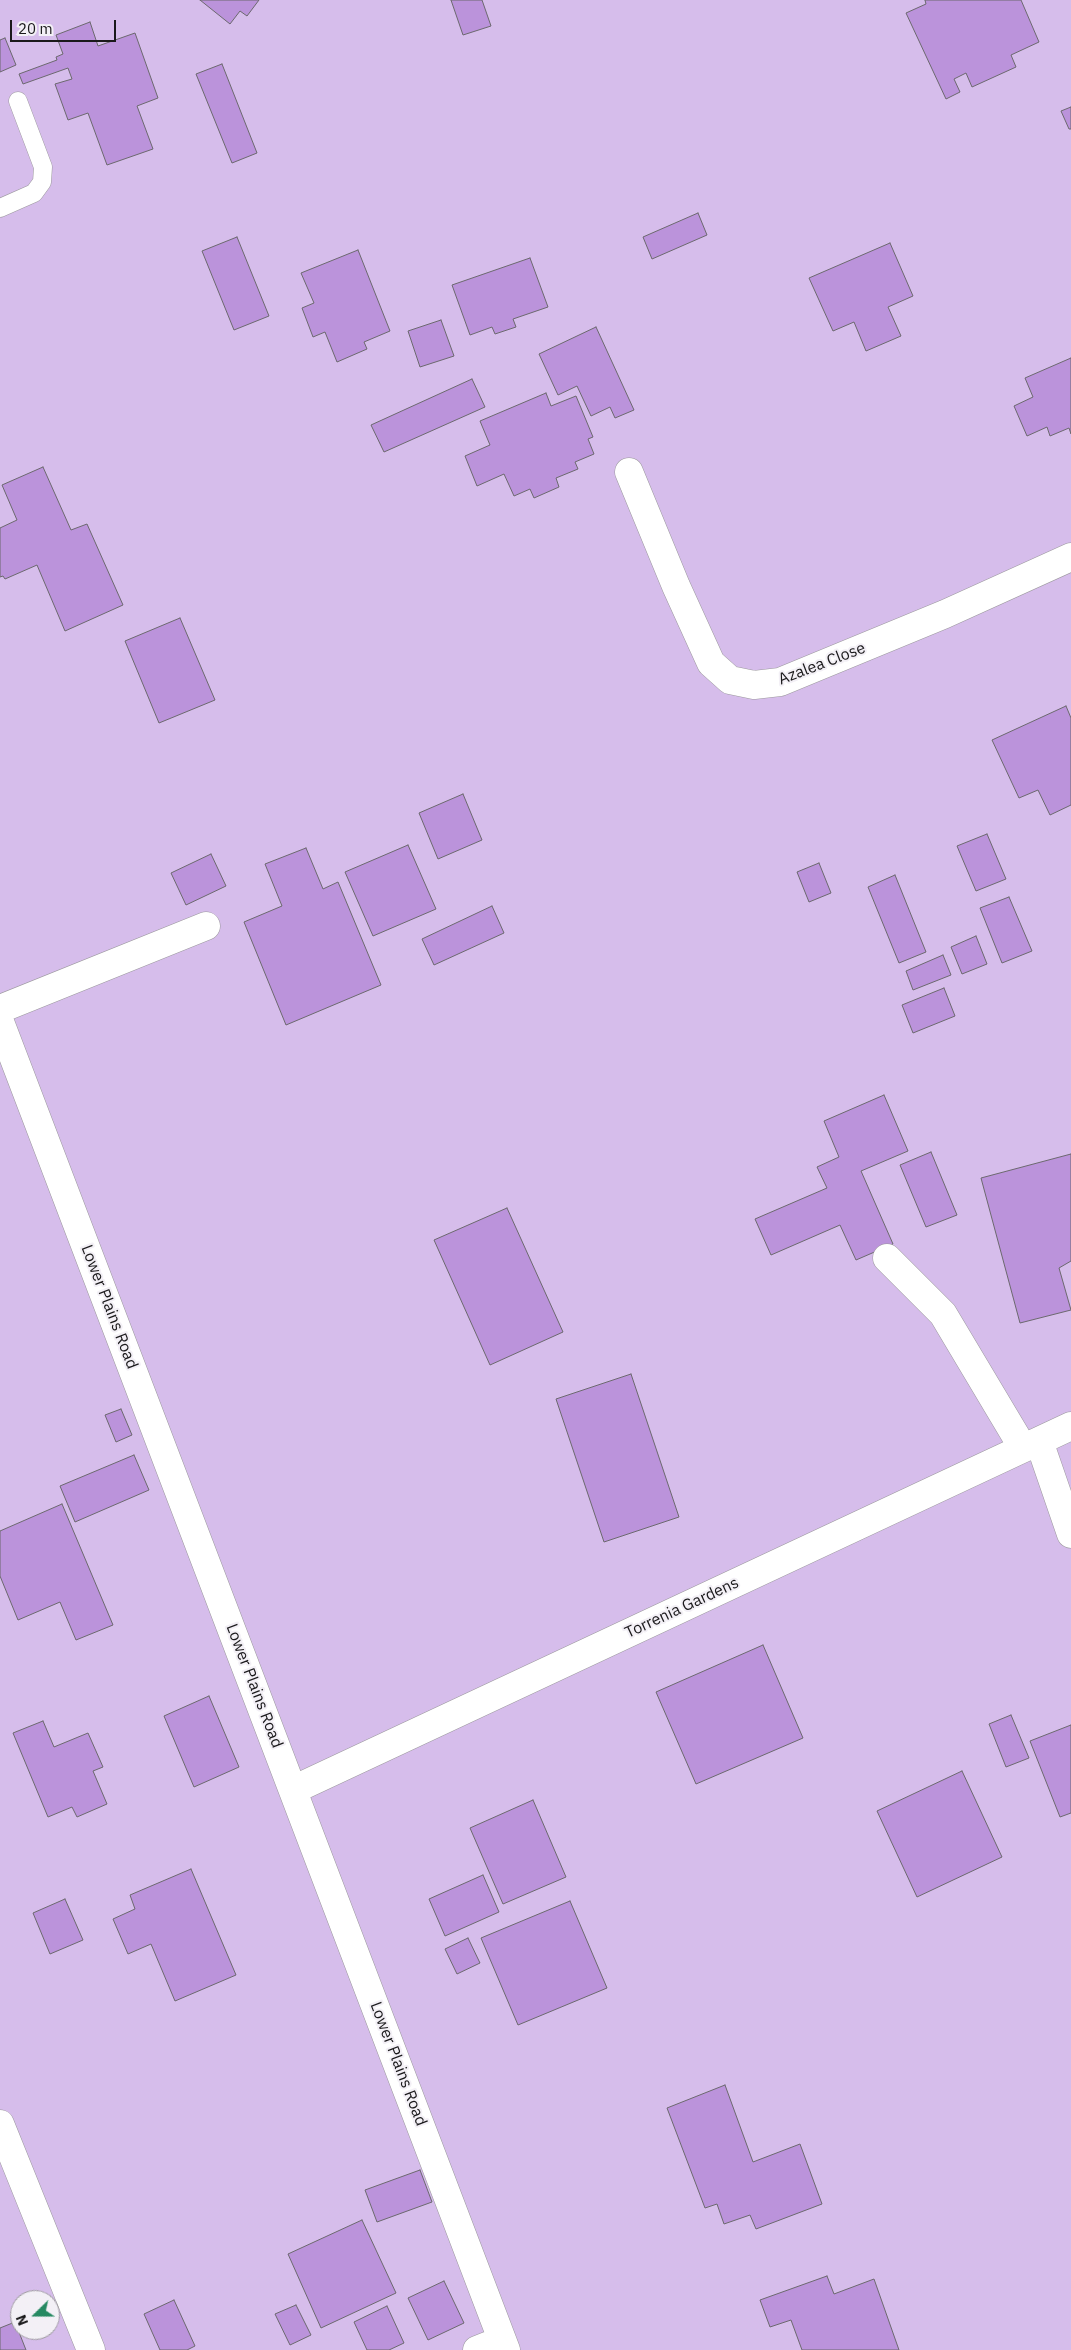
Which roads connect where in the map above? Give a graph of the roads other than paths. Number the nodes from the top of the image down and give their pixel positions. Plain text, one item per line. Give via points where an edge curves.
1 (18, 101) dead end
2 (0, 208) edge
3 (629, 472) dead end
4 (1071, 557) edge
5 (206, 926) dead end
6 (0, 1009) edge
7 (0, 1022) edge
8 (887, 1258) dead end
9 (1071, 1426) edge
10 (1031, 1444) junction
11 (1071, 1534) edge
12 (293, 1790) junction
13 (0, 2124) edge
14 (504, 2345) edge
15 (91, 2350) edge
16 (477, 2350) edge

1 - 2 lane via 43,167 42,182 34,193
3 - 4 street, Azalea Close via 711,663 730,680 754,685 780,682 945,614
5 - 6 street
7 - 12 street, Lower Plains Road
8 - 10 street via 944,1314
9 - 10 street, Torrenia Gardens
10 - 11 street
10 - 12 street, Torrenia Gardens
12 - 14 street, Lower Plains Road
13 - 15 street
14 - 16 street

